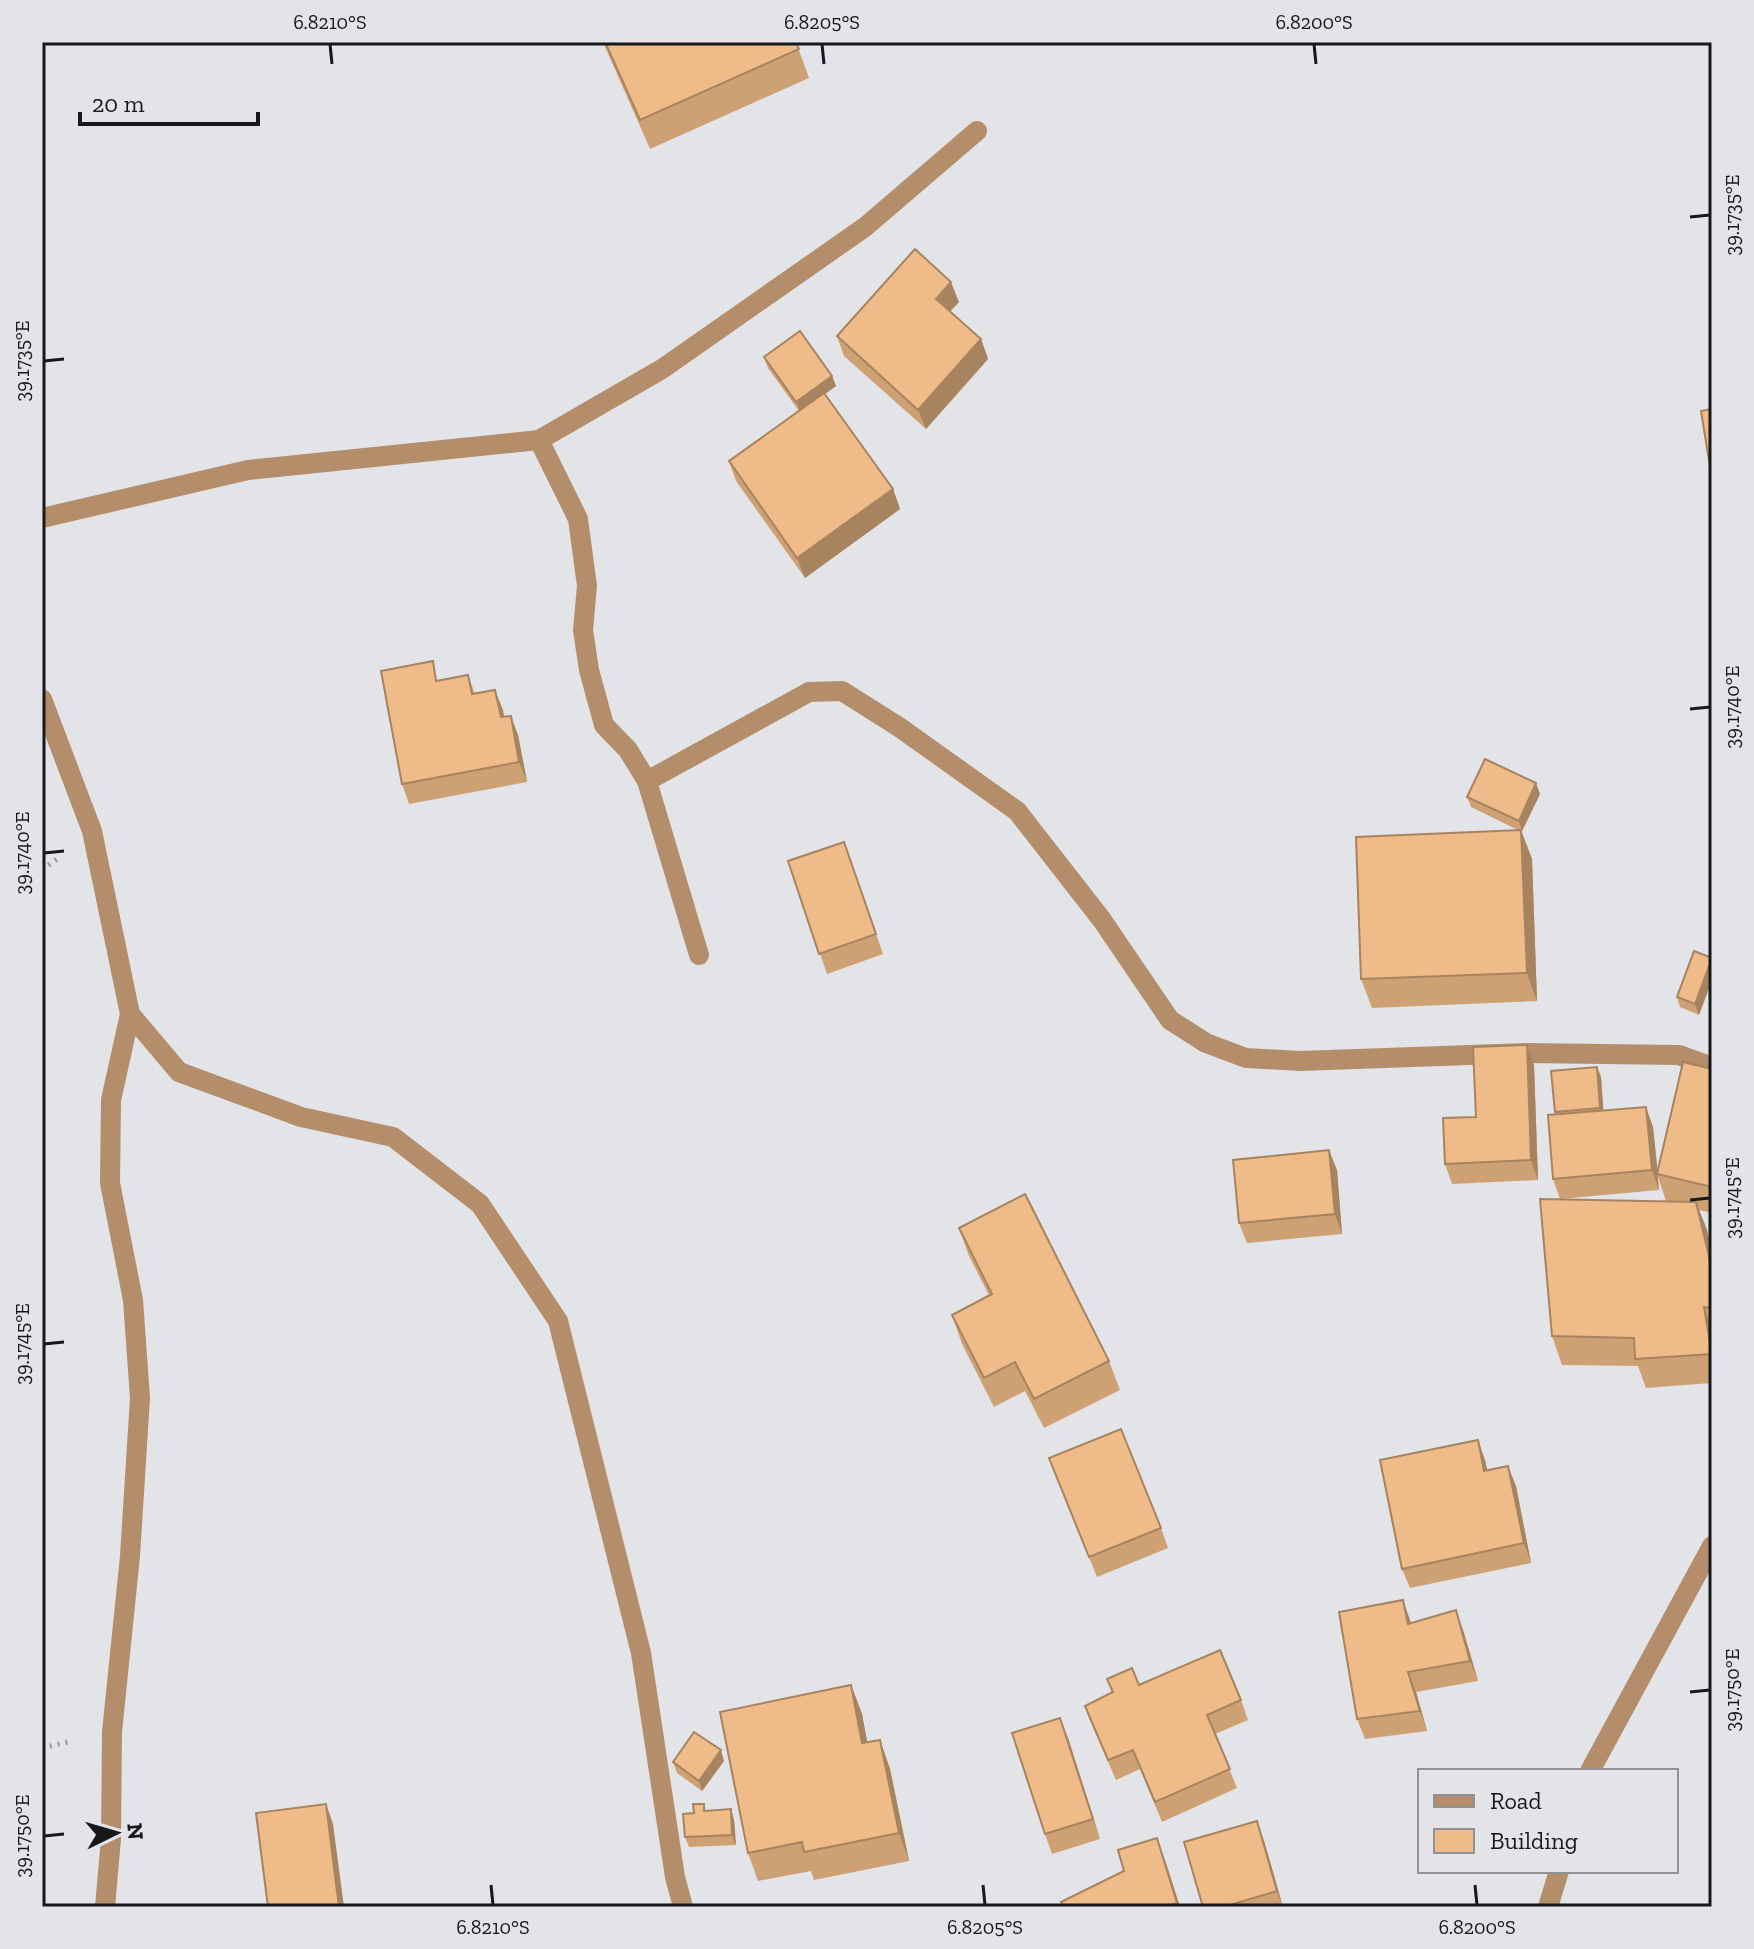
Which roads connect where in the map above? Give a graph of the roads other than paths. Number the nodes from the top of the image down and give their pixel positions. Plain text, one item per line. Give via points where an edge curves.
1 (977, 131) dead end
2 (539, 440) junction
3 (42, 518) edge
4 (42, 699) edge
5 (647, 781) junction
6 (699, 955) dead end
7 (130, 1014) junction
8 (1712, 1067) edge
9 (1712, 1546) edge
10 (1591, 1769) edge
11 (1558, 1873) edge
12 (105, 1907) edge
13 (683, 1907) edge
14 (1548, 1907) edge

1 - 2 street via 865,227 662,369
2 - 3 street via 248,470
2 - 5 street via 578,519 587,586 583,630 604,725
4 - 7 street via 92,831
5 - 6 street
5 - 8 street via 809,692 842,691 1017,811 1102,920 1170,1020 1206,1043 1246,1058 1300,1061 1526,1053 1679,1055
7 - 12 street via 111,1100 110,1183 133,1300 140,1398 112,1732
7 - 13 street via 179,1072 301,1117 393,1137 480,1204 558,1321 641,1653
9 - 10 street
11 - 14 street

